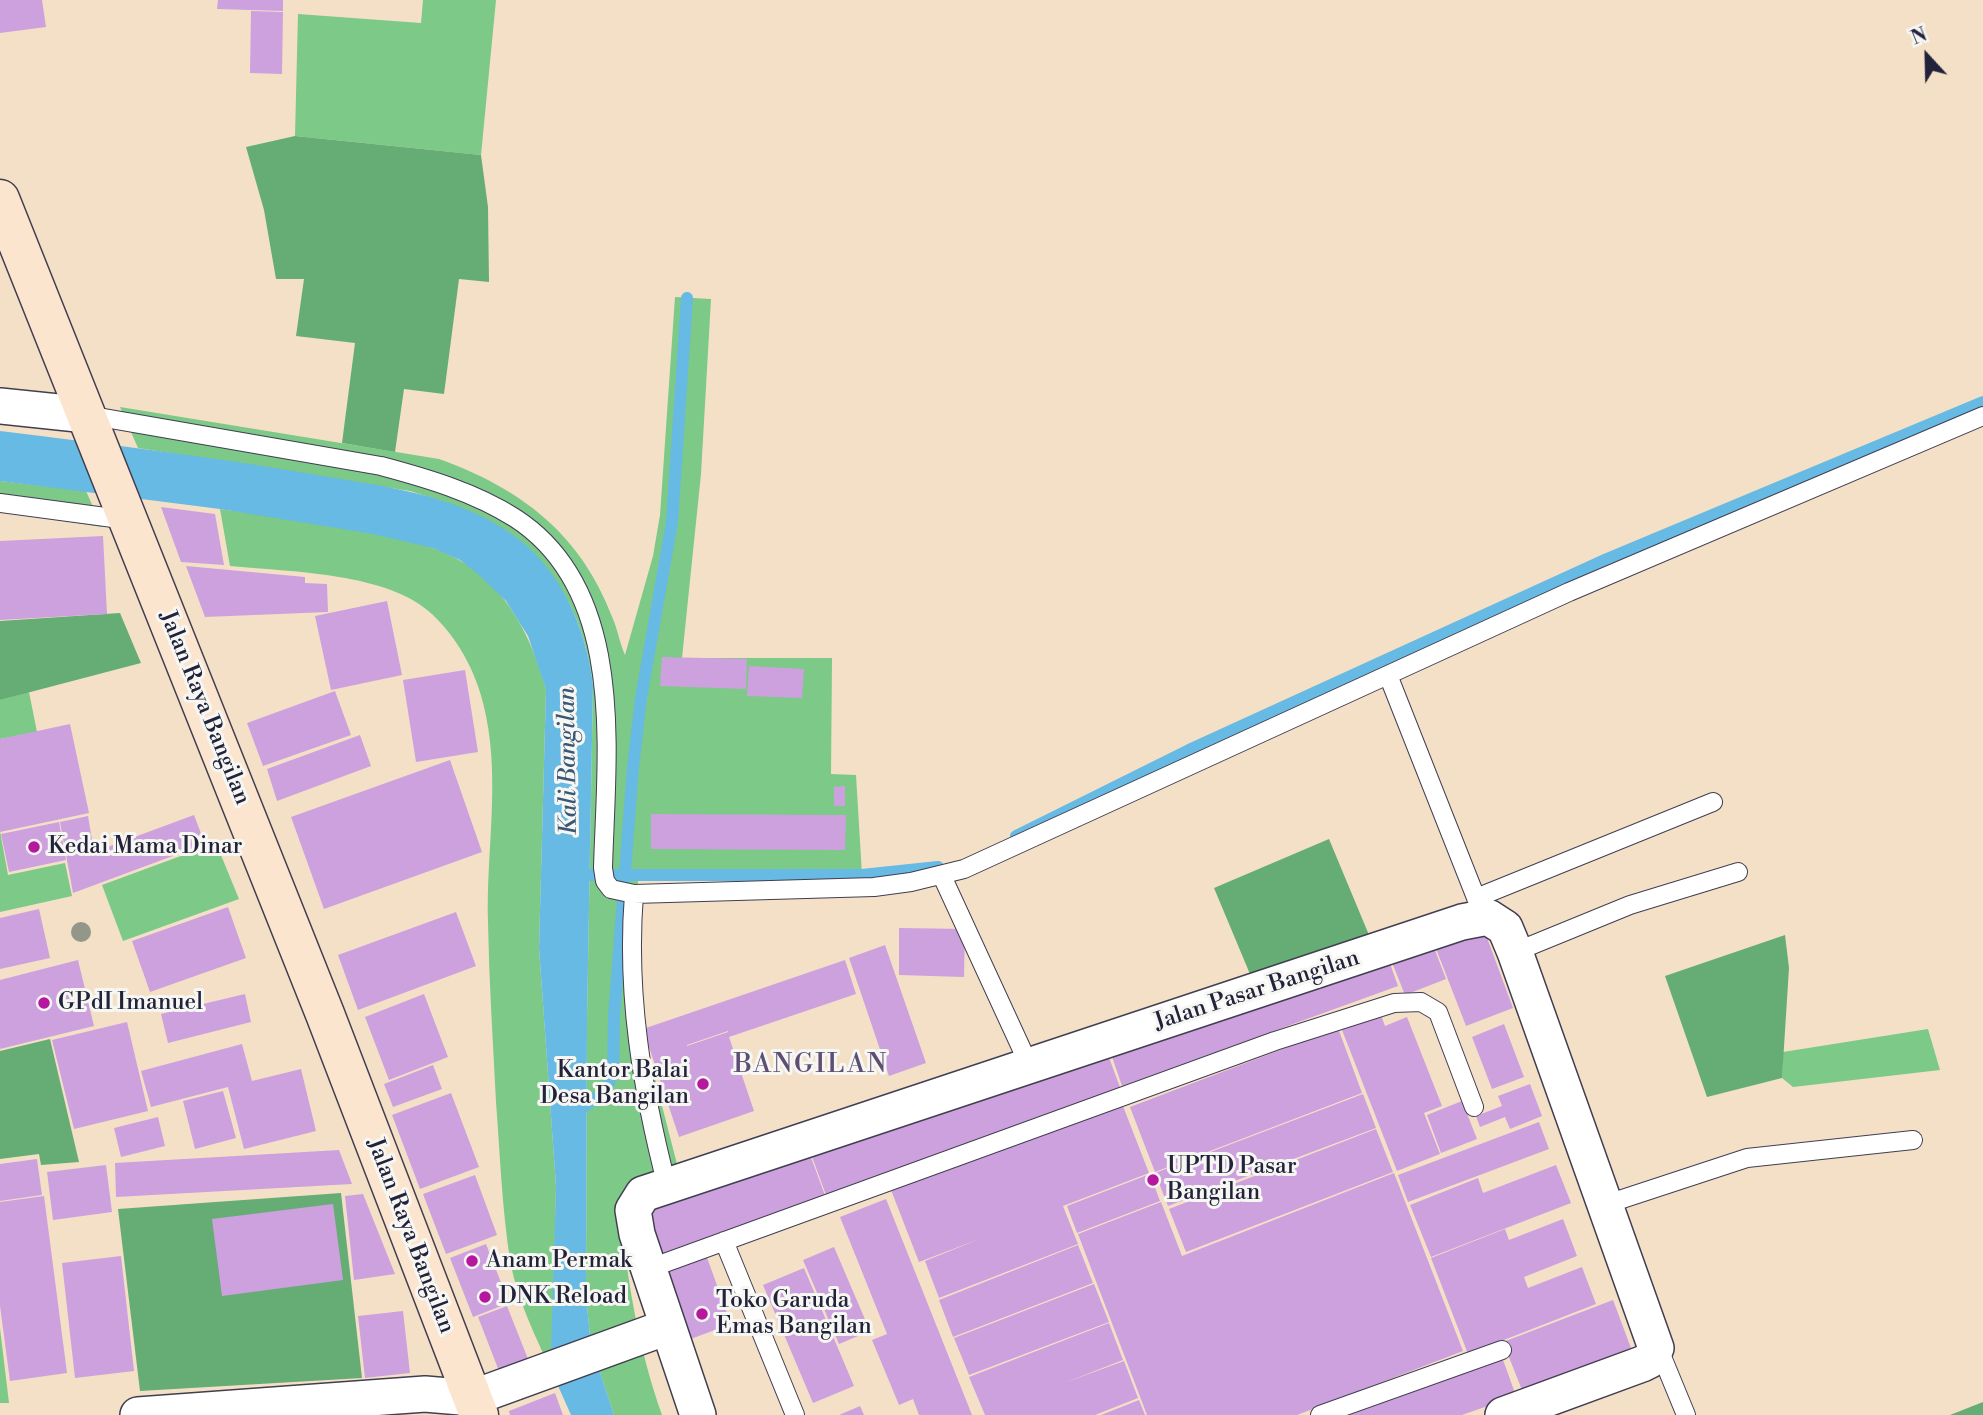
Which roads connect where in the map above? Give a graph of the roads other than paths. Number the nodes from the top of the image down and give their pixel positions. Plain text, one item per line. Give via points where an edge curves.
1 (0, 199) edge
2 (0, 406) edge
3 (1983, 416) edge
4 (90, 423) junction
5 (0, 503) edge
6 (126, 512) junction
7 (1388, 675) junction
8 (1713, 802) dead end
9 (1738, 872) dead end
10 (942, 876) junction
11 (634, 894) junction
12 (1480, 908) junction
13 (1515, 952) junction
14 (1030, 1067) junction
15 (1474, 1107) dead end
16 (1913, 1140) dead end
17 (667, 1186) junction
18 (1607, 1203) junction
19 (724, 1241) junction
20 (648, 1269) junction
21 (667, 1327) junction
22 (1655, 1340) junction
23 (1502, 1350) dead end
24 (475, 1407) edge
25 (793, 1414) edge
26 (138, 1415) edge
27 (698, 1415) edge
28 (1320, 1415) edge
29 (1503, 1415) edge
30 (1686, 1415) edge

1 - 4 main road, Jalan Raya Bangilan
2 - 4 street
3 - 7 lane
4 - 6 main road, Jalan Raya Bangilan
4 - 11 lane via 381,466 426,478 516,518 551,550 567,574 600,648 606,730 603,868 611,889
5 - 6 lane
6 - 24 main road, Jalan Raya Bangilan
7 - 10 lane via 995,856
7 - 12 lane
8 - 12 lane
9 - 13 lane via 1630,905
10 - 11 lane via 874,887
10 - 14 lane
11 - 17 lane via 634,1026
12 - 13 street via 1504,928
12 - 14 street, Jalan Pasar Bangilan via 1462,922
13 - 18 street
14 - 17 street, Jalan Pasar Bangilan
15 - 19 lane via 1438,1012 1421,1002 1394,1003 1275,1041
16 - 18 lane via 1746,1158
17 - 20 street, Jalan Pasar Bangilan via 639,1198 634,1210
18 - 22 street
19 - 20 lane
19 - 25 lane
20 - 21 street, Jalan Pasar Bangilan
21 - 24 street via 537,1375
21 - 27 street, Jalan Pasar Bangilan
22 - 29 street via 1650,1360
22 - 30 lane
23 - 28 lane
24 - 26 street via 425,1394

